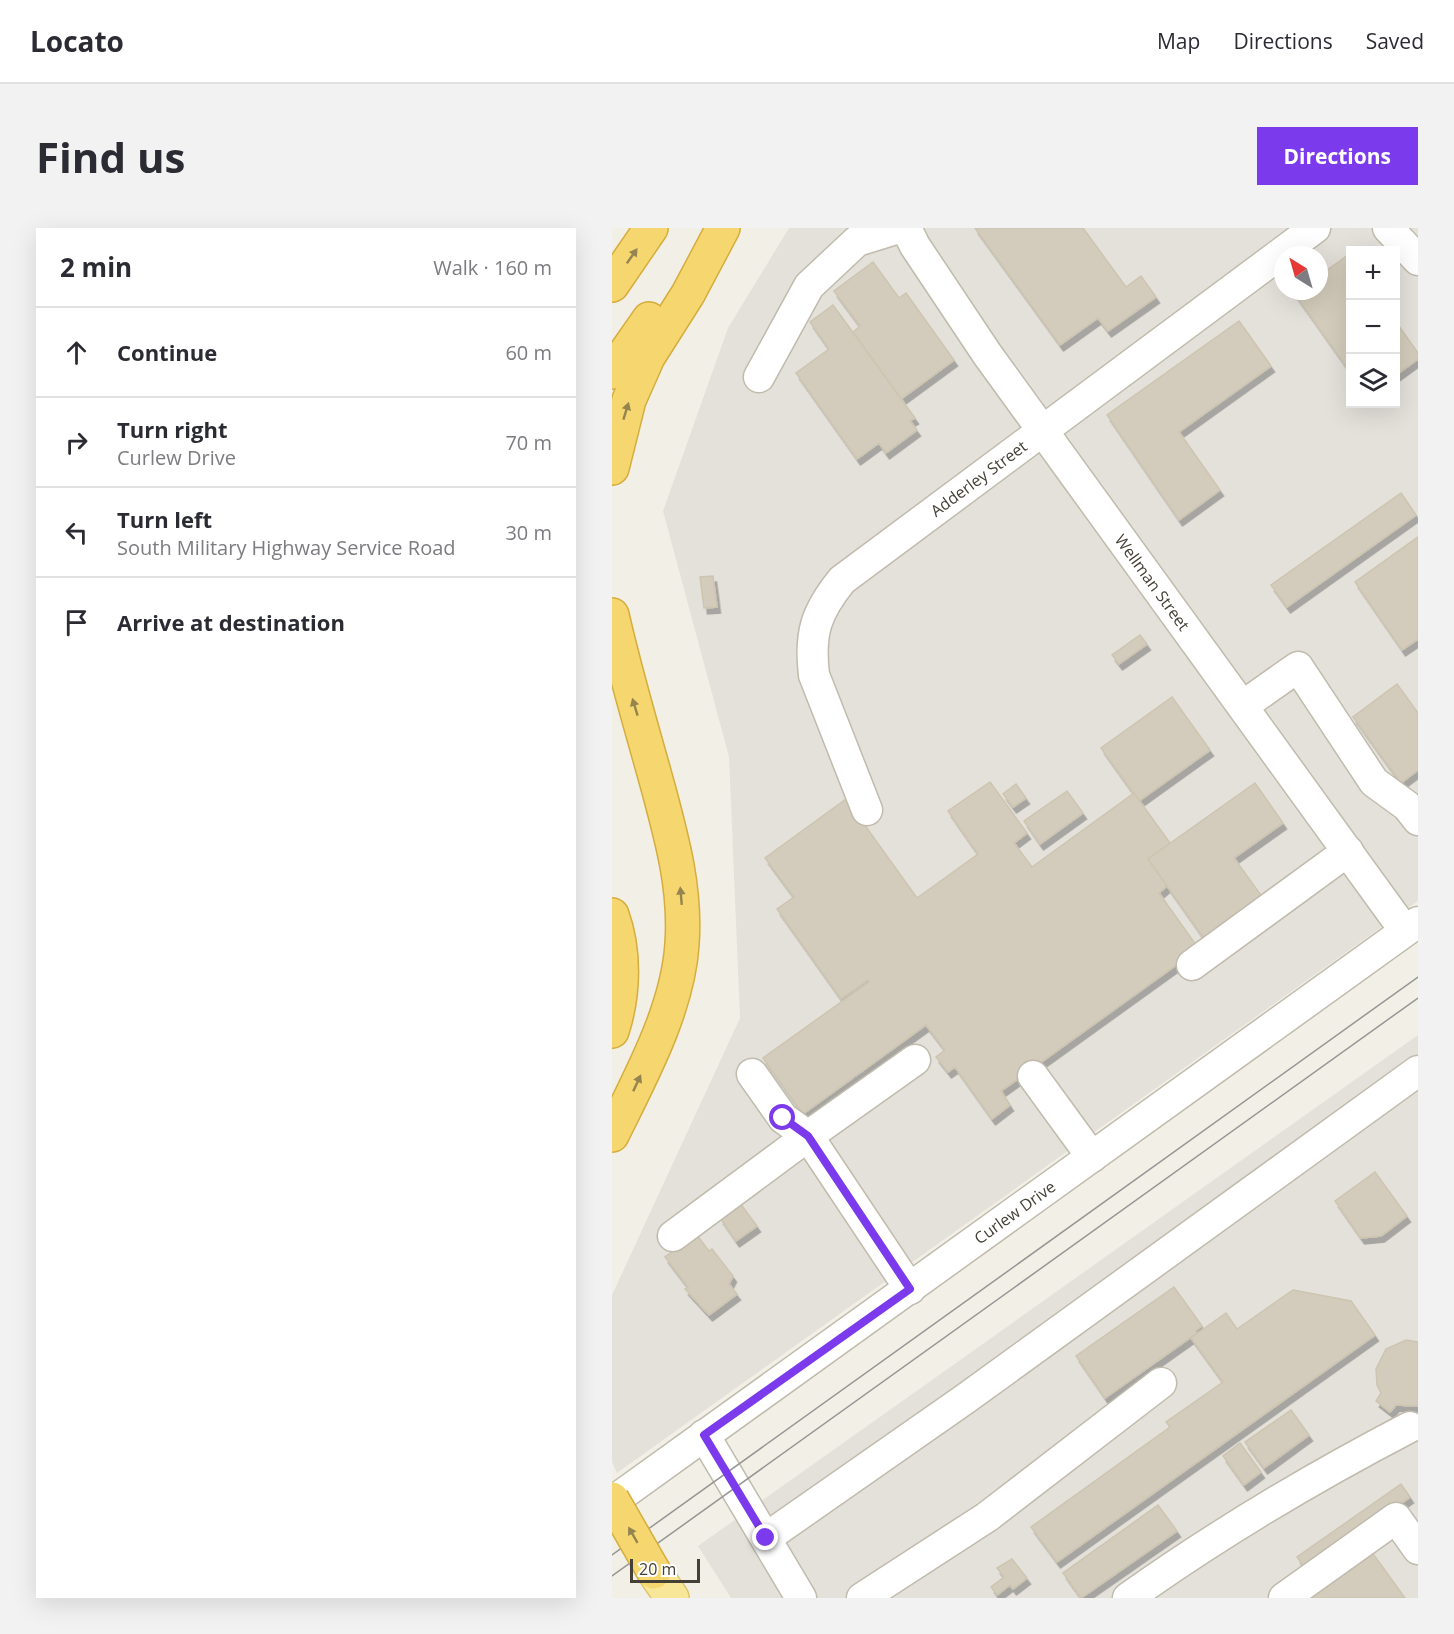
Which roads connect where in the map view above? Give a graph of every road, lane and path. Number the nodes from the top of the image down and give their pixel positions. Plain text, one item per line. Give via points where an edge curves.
1 (651, 228) edge
2 (712, 228) edge
3 (723, 228) edge
4 (899, 228) edge
5 (906, 228) edge
6 (1315, 228) edge
7 (1388, 228) edge
8 (1418, 260) edge
9 (612, 285) edge
10 (612, 372) edge
11 (759, 377) dead end
12 (1043, 430) junction
13 (612, 468) edge
14 (612, 615) edge
15 (1244, 705) junction
16 (867, 810) dead end
17 (1418, 820) edge
18 (1348, 851) junction
19 (612, 915) edge
20 (1412, 926) edge
21 (1192, 966) dead end
22 (612, 1031) edge
23 (915, 1060) dead end
24 (1418, 1071) edge
25 (752, 1074) dead end
26 (1033, 1076) dead end
27 (612, 1136) edge
28 (808, 1136) junction
29 (1092, 1157) junction
30 (673, 1236) dead end
31 (910, 1289) junction
32 (1161, 1383) dead end
33 (1410, 1427) dead end
34 (704, 1435) junction
35 (612, 1500) edge
36 (766, 1538) junction
37 (1418, 1549) edge
38 (654, 1572) joint
39 (672, 1598) edge
40 (801, 1598) edge
41 (862, 1598) edge
42 (1128, 1598) edge
43 (1284, 1598) edge

9 -> 1 highway
2 - 10 highway
13 -> 3 highway via 629,400 648,357
4 - 11 street via 857,241 809,286
5 - 12 street, Wellman Street via 987,354
6 - 12 street, Adderley Street
7 - 8 street
12 - 15 street, Wellman Street
12 - 16 street, Adderley Street via 842,580 824,602 814,628 814,675
27 -> 14 highway via 659,1035 682,946 678,860
15 - 17 street via 1298,667 1374,782 1407,806
15 - 18 street, Wellman Street
18 - 20 street, Wellman Street
18 - 21 street
19 - 22 highway via 622,980
20 - 29 street, Curlew Drive
23 - 28 street
24 - 36 street
25 - 28 street via 783,1118
26 - 29 street
28 - 30 street
28 - 31 street
29 - 31 street, Curlew Drive
31 - 34 street, Curlew Drive
32 - 41 street via 987,1517
33 - 42 street via 1275,1501
34 - 35 street, Curlew Drive
34 - 36 street
38 -> 35 highway, bridge
36 - 40 street
37 - 43 street via 1396,1518
38 - 39 main road

